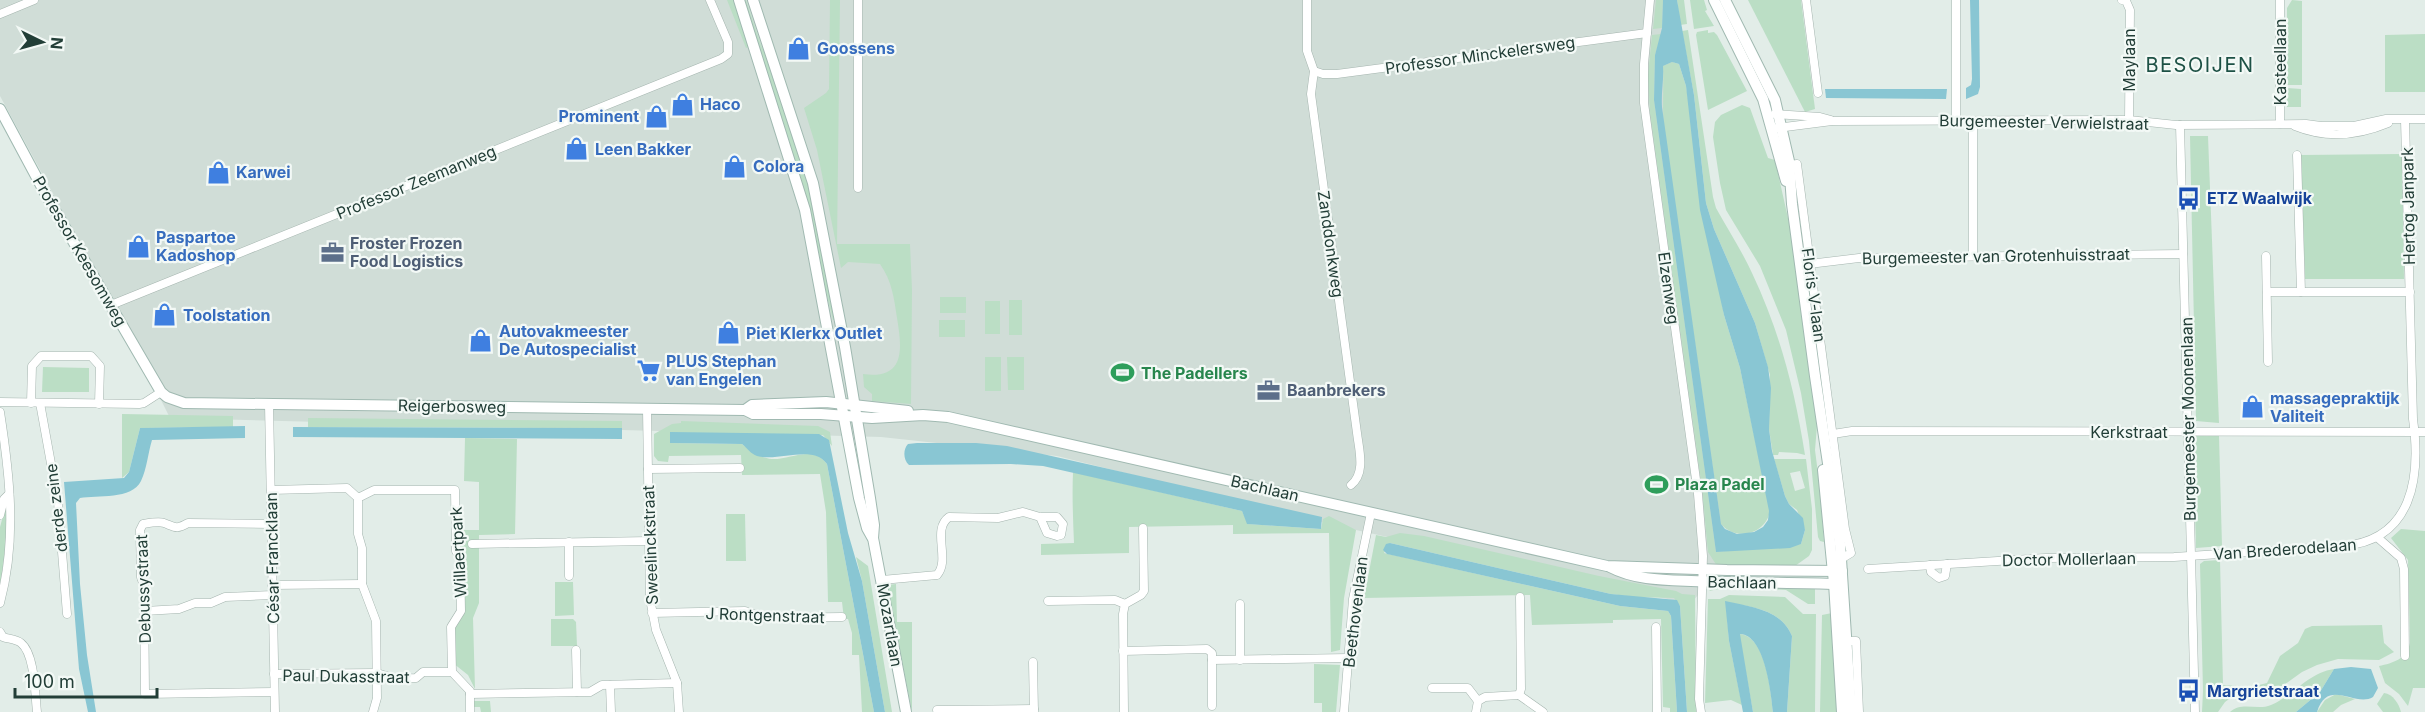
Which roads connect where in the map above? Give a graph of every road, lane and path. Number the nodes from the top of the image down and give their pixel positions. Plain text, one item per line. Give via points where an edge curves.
1 (34, 0) edge
2 (711, 0) edge
3 (739, 0) edge
4 (753, 0) edge
5 (858, 0) edge
6 (1307, 0) edge
7 (1650, 0) edge
8 (1714, 0) edge
9 (1725, 0) edge
10 (1806, 0) edge
11 (1956, 0) edge
12 (2280, 0) edge
13 (2124, 1) edge
14 (0, 14) edge
15 (1647, 33) junction
16 (1314, 71) junction
17 (1818, 93) dead end
18 (0, 109) edge
19 (1773, 114) junction
20 (2425, 119) edge
21 (2129, 120) junction
22 (2405, 120) junction
23 (1832, 121) junction
24 (1956, 121) junction
25 (1973, 121) junction
26 (2280, 124) junction
27 (2180, 125) junction
28 (1777, 128) junction
29 (2297, 155) dead end
30 (1786, 166) junction
31 (858, 188) dead end
32 (2183, 254) junction
33 (1973, 256) junction
34 (2266, 256) dead end
35 (1809, 264) junction
36 (2267, 292) junction
37 (2301, 292) junction
38 (2410, 292) junction
39 (111, 305) junction
40 (2268, 362) dead end
41 (161, 392) junction
42 (0, 402) edge
43 (36, 403) junction
44 (842, 403) junction
45 (99, 404) junction
46 (269, 404) junction
47 (854, 405) junction
48 (647, 409) junction
49 (745, 410) junction
50 (0, 412) edge
51 (923, 415) junction
52 (843, 416) junction
53 (856, 418) junction
54 (1821, 419) junction
55 (2188, 431) junction
56 (2415, 432) junction
57 (2425, 432) edge
58 (1833, 434) junction
59 (740, 468) dead end
60 (648, 469) junction
61 (1351, 485) dead end
62 (271, 490) junction
63 (9, 494) junction
64 (358, 498) junction
65 (1371, 513) junction
66 (0, 515) edge
67 (1040, 517) dead end
68 (271, 524) junction
69 (1143, 528) dead end
70 (873, 538) junction
71 (2378, 538) junction
72 (649, 541) junction
73 (569, 542) junction
74 (471, 544) dead end
75 (2191, 556) junction
76 (1841, 559) junction
77 (1947, 564) junction
78 (1930, 565) junction
79 (1868, 569) dead end
80 (1838, 571) junction
81 (1702, 575) junction
82 (569, 576) dead end
83 (882, 580) junction
84 (362, 584) junction
85 (1839, 584) junction
86 (273, 585) junction
87 (273, 596) junction
88 (1520, 597) dead end
89 (1048, 601) dead end
90 (0, 603) edge
91 (1125, 604) junction
92 (1240, 604) dead end
93 (145, 611) junction
94 (67, 614) dead end
95 (652, 614) junction
96 (842, 617) dead end
97 (1656, 627) dead end
98 (0, 632) edge
99 (10, 640) junction
100 (1842, 641) junction
101 (0, 642) edge
102 (576, 650) dead end
103 (1123, 651) junction
104 (2405, 656) dead end
105 (1212, 657) junction
106 (1348, 658) junction
107 (1240, 660) junction
108 (1033, 662) dead end
109 (452, 672) junction
110 (274, 674) junction
111 (377, 674) junction
112 (677, 683) junction
113 (610, 685) junction
114 (1431, 688) dead end
115 (274, 692) junction
116 (577, 692) junction
117 (470, 694) junction
118 (1518, 696) junction
119 (1478, 701) junction
120 (1212, 706) dead end
121 (937, 710) dead end
122 (1034, 710) edge
123 (37, 712) edge
124 (275, 712) edge
125 (373, 712) edge
126 (470, 712) edge
127 (610, 712) edge
128 (679, 712) edge
129 (906, 712) edge
130 (1125, 712) edge
131 (1344, 712) edge
132 (1476, 712) edge
133 (1543, 712) edge
134 (1658, 712) edge
135 (1701, 712) edge
136 (1842, 712) edge
137 (1851, 712) edge
138 (1859, 712) edge
139 (2195, 712) edge

1 - 14 street
2 - 39 street, Professor Zeemanweg via 728,42 728,54 721,59
3 - 44 street, Mozartlaan via 805,210
4 - 47 street, Mozartlaan via 813,183
5 - 31 street
6 - 16 street, Zanddonkweg via 1307,51
7 - 15 street, Elzenweg
8 - 19 street, Floris V-laan
9 - 19 street, Floris V-laan via 1768,84
10 - 17 street
11 - 24 street
12 - 26 street, Kasteellaan
13 - 21 street, Maylaan via 2130,10
15 - 16 street, Professor Minckelersweg via 1337,74
15 - 81 street, Elzenweg via 1644,103 1698,494
16 - 61 street, Zanddonkweg via 1311,94 1357,433 1360,468 1358,480
18 - 39 street, Professor Keesomweg
19 - 23 street, Burgemeester Verwielstraat
19 - 28 street, Floris V-laan
20 - 22 street, Burgemeester Verwielstraat
21 - 25 street, Burgemeester Verwielstraat
21 - 27 street, Burgemeester Verwielstraat
22 - 26 street, Burgemeester Verwielstraat via 2396,119 2357,134 2320,134
22 - 38 street, Hertog Janpark
23 - 24 street, Burgemeester Verwielstraat
23 - 28 street, Burgemeester Verwielstraat
24 - 25 street, Burgemeester Verwielstraat
25 - 33 street
26 - 27 street, Burgemeester Verwielstraat
27 - 32 street, Burgemeester Moonenlaan
28 - 30 street, Floris V-laan
29 - 37 street
30 - 35 street, Floris V-laan via 1797,164
30 - 54 street, Floris V-laan
32 - 33 street, Burgemeester van Grotenhuisstraat
32 - 55 street, Burgemeester Moonenlaan
33 - 35 street, Burgemeester van Grotenhuisstraat via 1852,258
34 - 36 street
35 - 58 street, Floris V-laan
36 - 37 street
36 - 40 street
37 - 38 street
38 - 56 street, Hertog Janpark
39 - 41 street, Professor Keesomweg
41 - 45 street via 144,403
41 - 46 street, Reigerbosweg via 184,403
42 - 43 street
43 - 45 street
43 - 45 street, derde zeine via 32,366 40,356 91,356 100,366
43 - 94 street, derde zeine via 58,502
44 - 47 street, Reigerbosweg
44 - 49 street, Reigerbosweg via 752,405
44 - 52 street, Mozartlaan
46 - 48 street, Reigerbosweg
46 - 62 street, César Francklaan
47 - 51 street, Bachlaan
47 - 53 street, Mozartlaan
48 - 49 street, Reigerbosweg
48 - 60 street, Sweelinckstraat
49 - 52 street, Reigerbosweg via 753,414
50 - 63 street
51 - 53 street, Bachlaan
51 - 65 street, Bachlaan via 989,425
52 - 53 street, Reigerbosweg
52 - 70 street, Mozartlaan via 859,498
53 - 70 street, Mozartlaan
54 - 76 street
54 - 80 street
55 - 56 street, Kerkstraat
55 - 58 street, Kerkstraat
55 - 75 street, Burgemeester Moonenlaan
56 - 57 street, Kerkstraat
56 - 71 street, Van Brederodelaan via 2416,469 2409,500 2397,520
58 - 76 street, Floris V-laan via 1851,553
59 - 60 street
60 - 72 street, Sweelinckstraat
62 - 64 street via 347,488
62 - 68 street, César Francklaan
63 - 66 street
63 - 90 street via 11,551
64 - 84 street
64 - 109 street, Willaertpark via 374,490 455,490 461,610 451,627
65 - 81 street, Bachlaan via 1607,566 1624,574 1651,579
65 - 106 street, Beethovenlaan via 1356,577
67 - 83 street via 1023,512 998,518 949,517 942,528 941,566 937,575
68 - 86 street, César Francklaan
68 - 93 street, Debussystraat via 188,523 179,528 164,523 143,524 140,542
69 - 91 street via 1144,591
70 - 83 street, Mozartlaan
71 - 75 street, Van Brederodelaan via 2356,545
71 - 104 street, Van Brederodelaan via 2401,558 2404,569
72 - 73 street
72 - 95 street, Sweelinckstraat
73 - 74 street
73 - 82 street
75 - 77 street, Doctor Mollerlaan
75 - 139 street, Burgemeester Moonenlaan
76 - 80 street
77 - 78 street, Doctor Mollerlaan
77 - 78 street, Doctor Mollerlaan via 1944,576 1939,578 1931,572
78 - 79 street, Doctor Mollerlaan
80 - 81 street, Bachlaan
80 - 85 street
81 - 85 street, Bachlaan
81 - 135 street, Elzenweg
83 - 129 street, Mozartlaan
84 - 86 street
84 - 111 street via 376,621
85 - 100 street
86 - 87 street, César Francklaan
87 - 93 street via 225,597 179,609
87 - 110 street, César Francklaan
88 - 118 street
89 - 91 street via 1115,600
91 - 103 street
92 - 107 street
93 - 115 street, Debussystraat via 145,693
95 - 96 street, J Rontgenstraat via 745,611 765,618
95 - 112 street, Sweelinckstraat
97 - 134 street
98 - 99 street
99 - 101 street
99 - 123 street via 27,650
100 - 136 street
100 - 137 street
100 - 138 street via 1856,640
102 - 116 street
103 - 105 street via 1207,649
103 - 130 street
105 - 107 street
105 - 120 street
106 - 107 street
106 - 131 street, Beethovenlaan
108 - 122 street
109 - 111 street, Paul Dukasstraat via 423,672 416,678 396,679
109 - 117 street
110 - 111 street, Paul Dukasstraat
110 - 115 street, César Francklaan
111 - 125 street
112 - 113 street
112 - 128 street, Sweelinckstraat
113 - 116 street
113 - 127 street
114 - 119 street via 1468,688
115 - 124 street, César Francklaan
116 - 117 street
117 - 126 street
118 - 119 street via 1485,697
118 - 133 street
119 - 132 street
121 - 122 street

